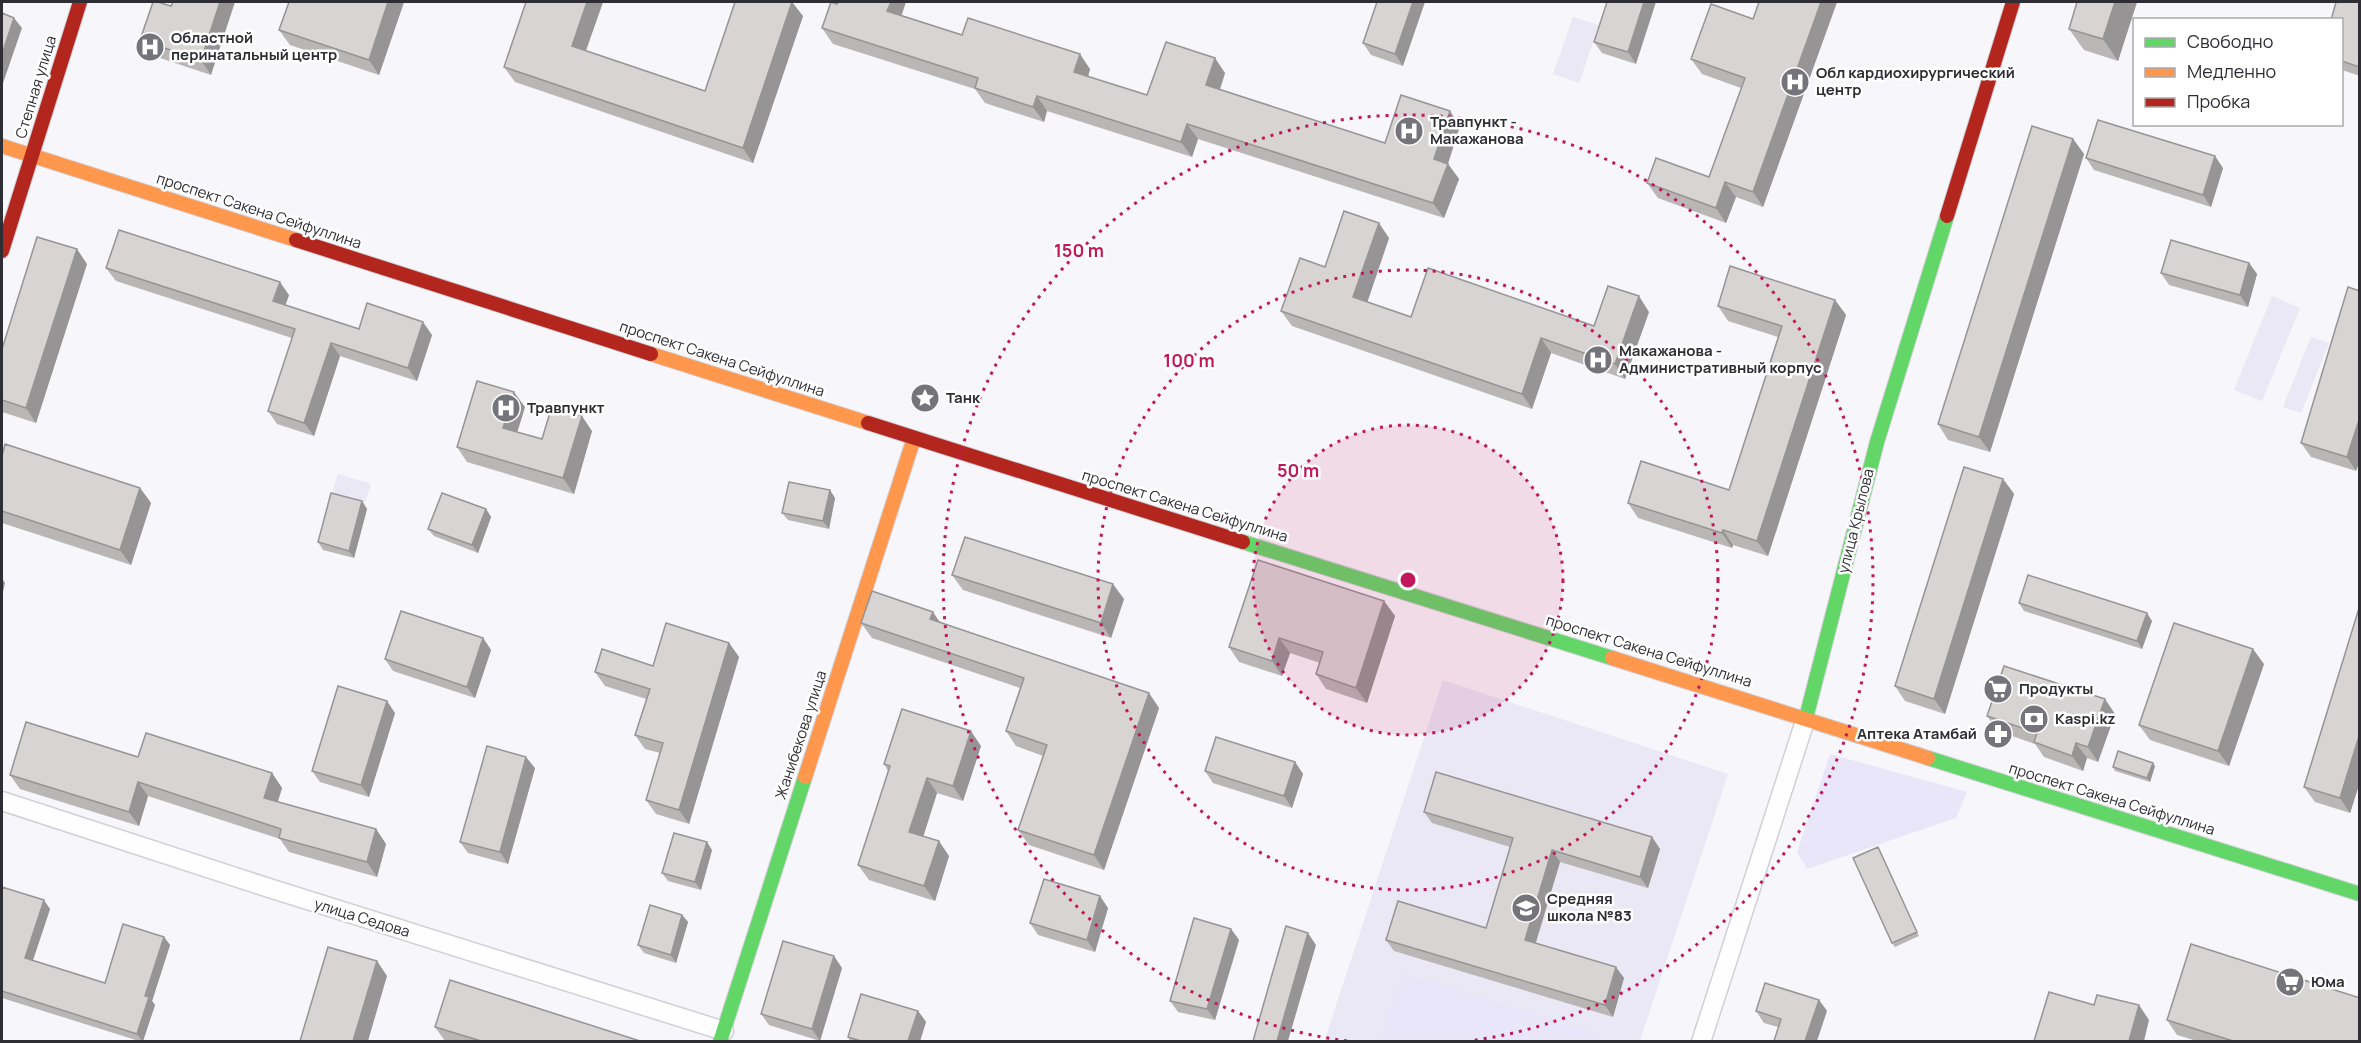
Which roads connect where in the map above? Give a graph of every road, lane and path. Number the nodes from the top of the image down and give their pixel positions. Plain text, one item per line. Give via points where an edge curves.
1 (80, 2) edge
2 (2013, 2) edge
3 (2, 146) edge
4 (32, 155) junction
5 (2, 251) edge
6 (914, 438) junction
7 (1806, 718) junction
8 (2, 801) edge
9 (2360, 894) edge
10 (722, 1036) edge
11 (1701, 1041) edge

1 - 4 main road, Степная улица
2 - 7 main road, улица Крылова via 1877,442
3 - 4 main road, проспект Сакена Сейфуллина
4 - 5 main road, Степная улица
4 - 6 main road, проспект Сакена Сейфуллина
6 - 7 main road, проспект Сакена Сейфуллина
6 - 10 main road, Жанибекова улица
7 - 9 main road, проспект Сакена Сейфуллина
7 - 11 street, улица Крылова
8 - 10 street, улица Седова

